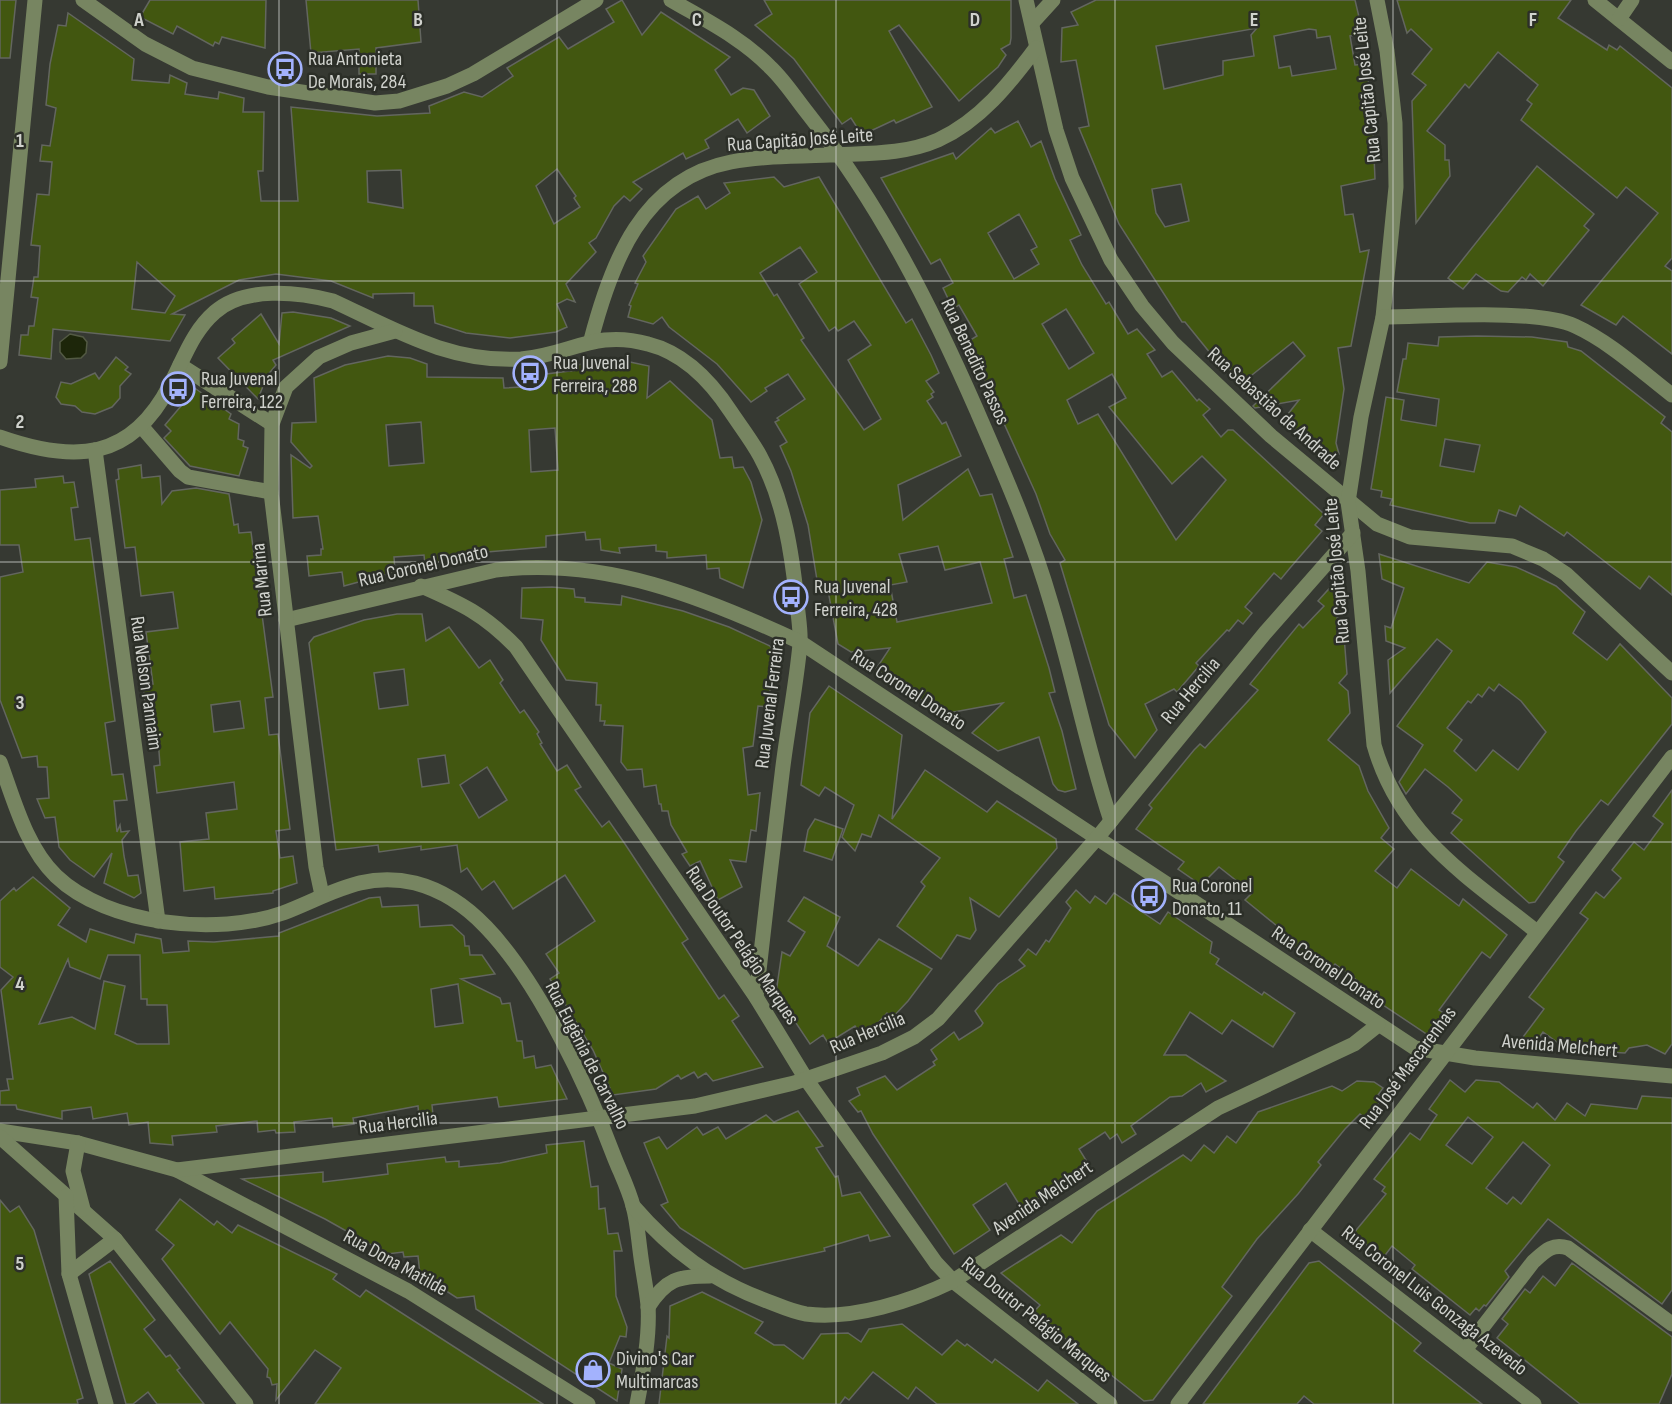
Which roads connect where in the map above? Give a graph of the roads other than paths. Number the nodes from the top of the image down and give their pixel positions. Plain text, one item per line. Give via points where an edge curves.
1 (35, 0) edge
2 (83, 0) edge
3 (596, 0) edge
4 (671, 0) edge
5 (1026, 0) edge
6 (1053, 0) edge
7 (1377, 0) edge
8 (1595, 0) edge
9 (1632, 0) edge
10 (1619, 19) junction
11 (1032, 22) junction
12 (1036, 48) junction
13 (1672, 62) edge
14 (840, 154) junction
15 (1383, 317) junction
16 (395, 332) junction
17 (591, 340) junction
18 (0, 362) edge
19 (180, 365) junction
20 (1672, 395) edge
21 (272, 424) junction
22 (142, 427) junction
23 (0, 437) edge
24 (95, 450) junction
25 (271, 492) junction
26 (1348, 502) junction
27 (1353, 533) junction
28 (421, 586) junction
29 (286, 620) junction
30 (800, 642) junction
31 (1672, 673) edge
32 (1672, 757) edge
33 (0, 762) edge
34 (1111, 821) junction
35 (1097, 838) junction
36 (322, 895) junction
37 (158, 921) junction
38 (1537, 932) junction
39 (756, 997) junction
40 (1378, 1025) junction
41 (1444, 1054) junction
42 (1672, 1076) edge
43 (806, 1079) junction
44 (600, 1118) junction
45 (0, 1131) edge
46 (0, 1137) edge
47 (78, 1143) junction
48 (177, 1170) junction
49 (66, 1197) junction
50 (633, 1206) junction
51 (82, 1209) junction
52 (1310, 1230) junction
53 (115, 1239) junction
54 (69, 1274) junction
55 (710, 1276) junction
56 (953, 1281) junction
57 (648, 1307) junction
58 (1672, 1324) edge
59 (1465, 1350) junction
60 (106, 1404) edge
61 (246, 1404) edge
62 (588, 1404) edge
63 (638, 1404) edge
64 (1110, 1404) edge
65 (1178, 1404) edge
66 (1534, 1404) edge

1 - 18 street
2 - 3 street via 145,44 192,68 268,87 375,103 399,101 473,74
4 - 14 street, Rua Benedito Passos via 728,33 771,67
5 - 11 street, Rua Sebastião de Andrade
6 - 11 street
7 - 15 street, Rua Capitão José Leite via 1395,123 1396,187
8 - 10 street
9 - 10 street
10 - 13 street
11 - 12 street, Rua Sebastião de Andrade
12 - 14 street, Rua Capitão José Leite via 1007,87 973,117 938,140 881,154
12 - 26 street, Rua Sebastião de Andrade via 1072,178 1111,260 1129,288 1173,343
14 - 17 street, Rua Capitão José Leite via 730,162 664,192 621,250
14 - 34 street, Rua Benedito Passos via 916,281 1002,467 1051,602
15 - 20 street via 1528,317 1572,325 1596,337
15 - 26 street, Rua Capitão José Leite
16 - 17 street, Rua Juvenal Ferreira via 423,345 492,359 547,355
16 - 19 street, Rua Juvenal Ferreira via 318,297 250,296 231,302 211,316 187,348
16 - 21 street, Rua Marina via 319,357 286,387
17 - 30 street, Rua Juvenal Ferreira via 622,339 651,344 682,360 724,402 761,458 773,488 794,572
19 - 21 street
19 - 22 street, Rua Juvenal Ferreira
21 - 25 street, Rua Marina
22 - 24 street, Rua Juvenal Ferreira
22 - 25 street via 188,477
23 - 24 street, Rua Juvenal Ferreira via 72,454
24 - 37 street, Rua Nelson Pannaim
25 - 29 street, Rua Marina
26 - 27 street, Rua Capitão José Leite
26 - 31 street, Rua Sebastião de Andrade via 1377,524 1410,537 1512,546 1543,558 1566,574
27 - 34 street, Rua Hercilia via 1265,633
27 - 38 street, Rua Capitão José Leite via 1374,744 1381,769 1417,831 1450,863
28 - 29 street, Rua Coronel Donato
28 - 30 street, Rua Coronel Donato via 525,566 600,571 648,581 727,608
28 - 39 street, Rua Doutor Pelágio Marques via 466,605 516,647
29 - 36 street, Rua Marina
30 - 35 street, Rua Coronel Donato
30 - 39 street, Rua Juvenal Ferreira
32 - 38 street, Rua José Mascarenhas
33 - 37 street, Rua Eugênia de Carvalho via 26,832 56,876 81,895 120,912
34 - 35 street, Rua Hercilia
35 - 40 street, Rua Coronel Donato
35 - 43 street, Rua Hercilia via 938,1019 882,1053
36 - 37 street, Rua Eugênia de Carvalho via 282,913 241,923
36 - 44 street, Rua Eugênia de Carvalho via 384,878 446,895 465,909 486,927 526,980 558,1033
38 - 41 street, Rua José Mascarenhas
39 - 43 street, Rua Doutor Pelágio Marques
40 - 41 street, Rua Coronel Donato via 1415,1048
40 - 56 street, Avenida Melchert via 1354,1044 1218,1108
41 - 42 street, Avenida Melchert
41 - 52 street, Rua José Mascarenhas
43 - 44 street, Rua Hercilia via 695,1106
43 - 56 street, Rua Doutor Pelágio Marques via 910,1230
44 - 48 street, Rua Hercilia
44 - 50 street, Rua Eugênia de Carvalho
45 - 47 street
46 - 49 street
47 - 48 street
47 - 51 street via 74,1171
48 - 62 street, Rua Dona Matilde via 408,1291
49 - 51 street
49 - 54 street
50 - 55 street, Avenida Melchert via 657,1233
50 - 57 street, Rua Eugênia de Carvalho
51 - 53 street
52 - 59 street, Rua Coronel Luis Gonzaga Azevedo
52 - 65 street, Rua José Mascarenhas
53 - 54 street
53 - 61 street
54 - 60 street
55 - 56 street, Avenida Melchert via 753,1296 808,1314 881,1307 927,1294
55 - 57 street, Avenida Melchert via 686,1276 667,1283
56 - 64 street, Rua Doutor Pelágio Marques
57 - 63 street, Rua Eugênia de Carvalho
58 - 59 street via 1568,1248 1558,1245 1533,1262
59 - 66 street, Rua Coronel Luis Gonzaga Azevedo

